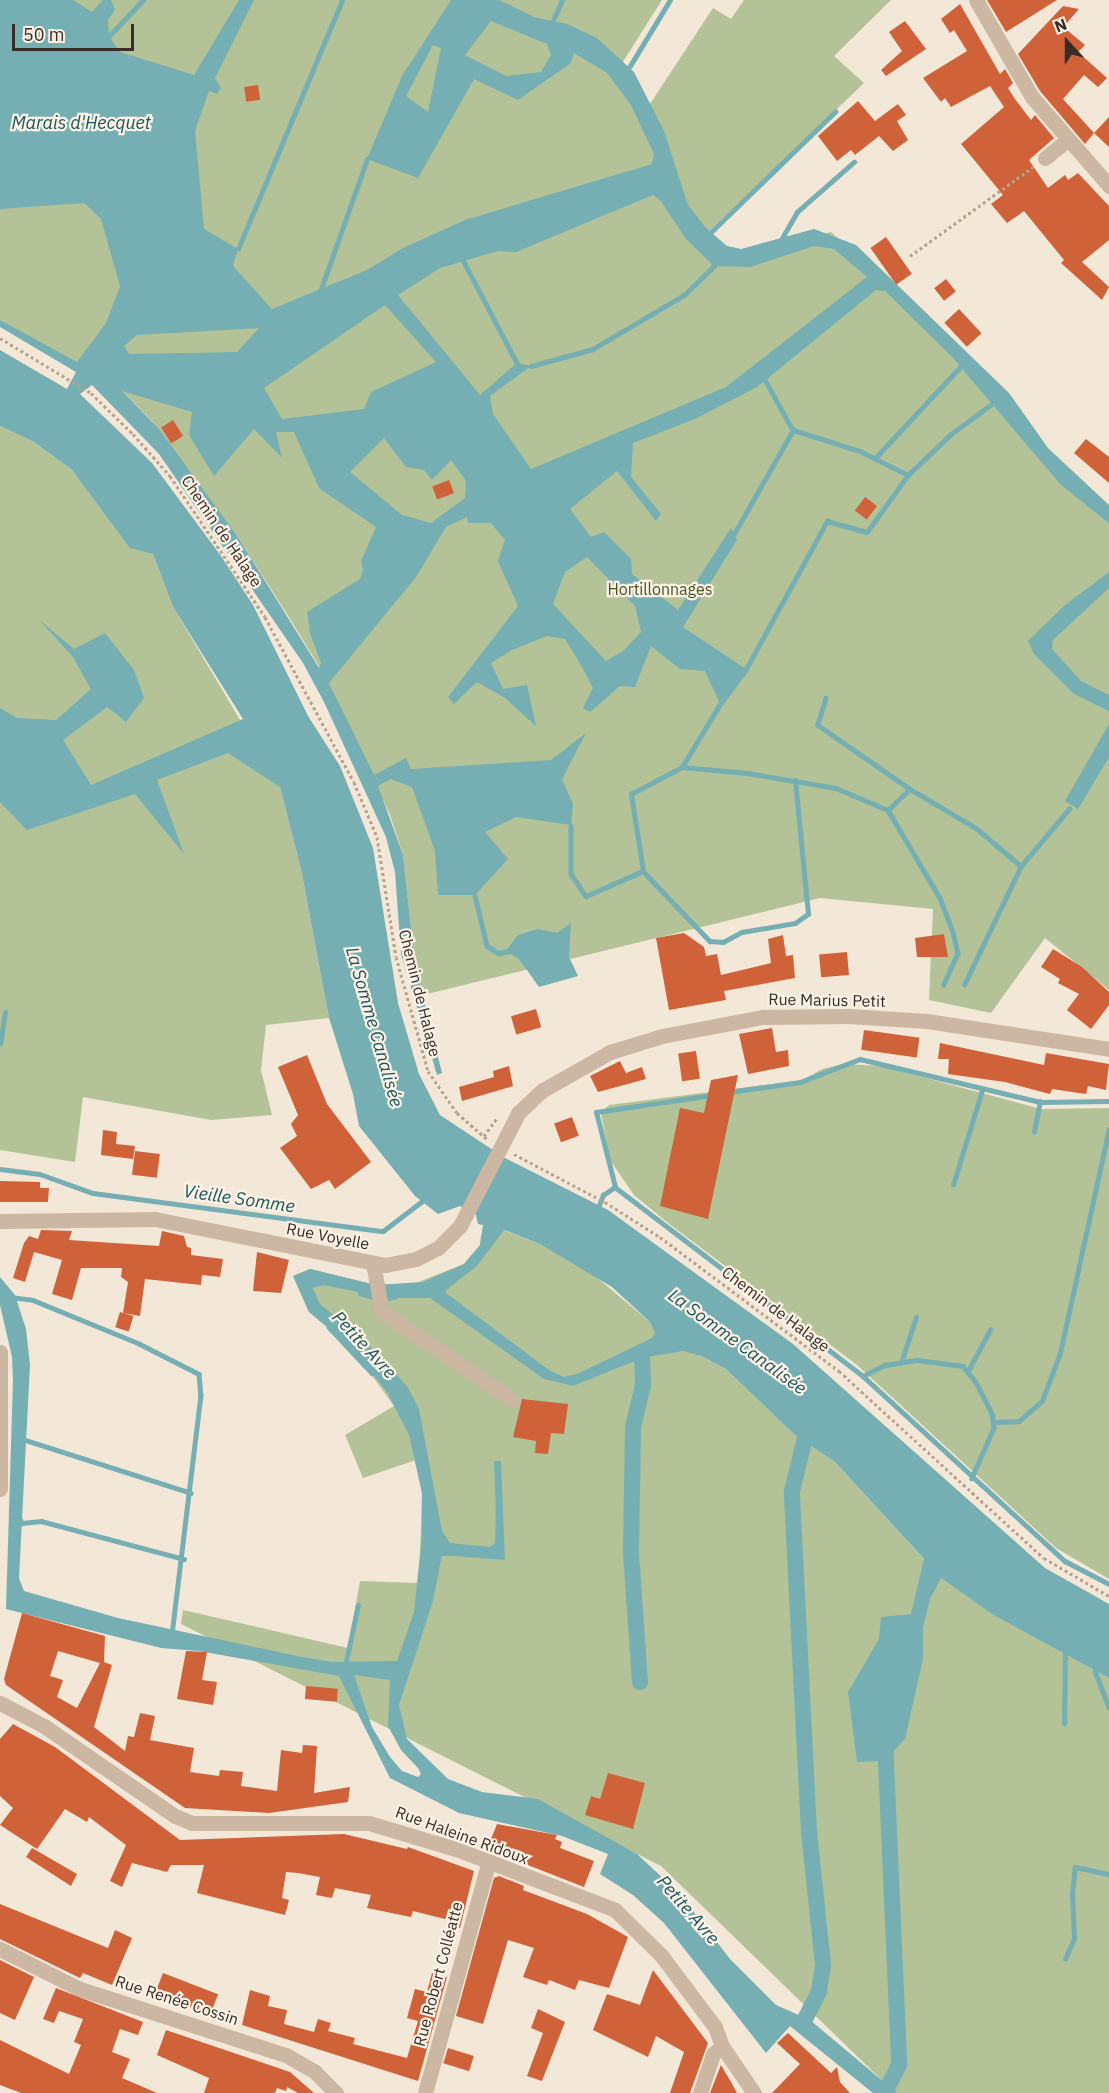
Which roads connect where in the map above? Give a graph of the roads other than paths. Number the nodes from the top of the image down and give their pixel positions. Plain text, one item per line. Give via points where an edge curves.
1 (976, 0) edge
2 (1067, 140) junction
3 (1045, 158) road end
4 (1109, 186) edge
5 (1109, 1049) edge
6 (0, 1221) edge
7 (460, 1226) joint
8 (373, 1263) junction
9 (0, 1352) edge
10 (513, 1400) dead end
11 (0, 1489) edge
12 (0, 1703) edge
13 (488, 1864) junction
14 (0, 1949) edge
15 (722, 2046) junction
16 (336, 2093) edge
17 (425, 2093) edge
18 (700, 2093) edge
19 (754, 2093) edge

1 - 2 street via 1017,76
2 - 3 street
2 - 4 street
5 - 7 street, Rue Marius Petit, bridge via 927,1021 849,1016 763,1017 662,1036 610,1052 543,1090 518,1113
6 - 8 street, Rue Voyelle via 155,1219
7 - 8 street, Rue Voyelle via 438,1248 416,1259 385,1265
8 - 10 street via 382,1312
9 - 11 street
12 - 13 street, Rue Haleine Ridoux via 175,1816 192,1823 369,1823 459,1850
13 - 15 street, Rue Haleine Ridoux via 615,1910 661,1955 715,2027
13 - 17 street, Rue Robert Colléatte
14 - 16 street, Rue Renée Cossin via 80,1989 286,2055 315,2072
15 - 18 street via 713,2054
15 - 19 street, Rue Haleine Ridoux

